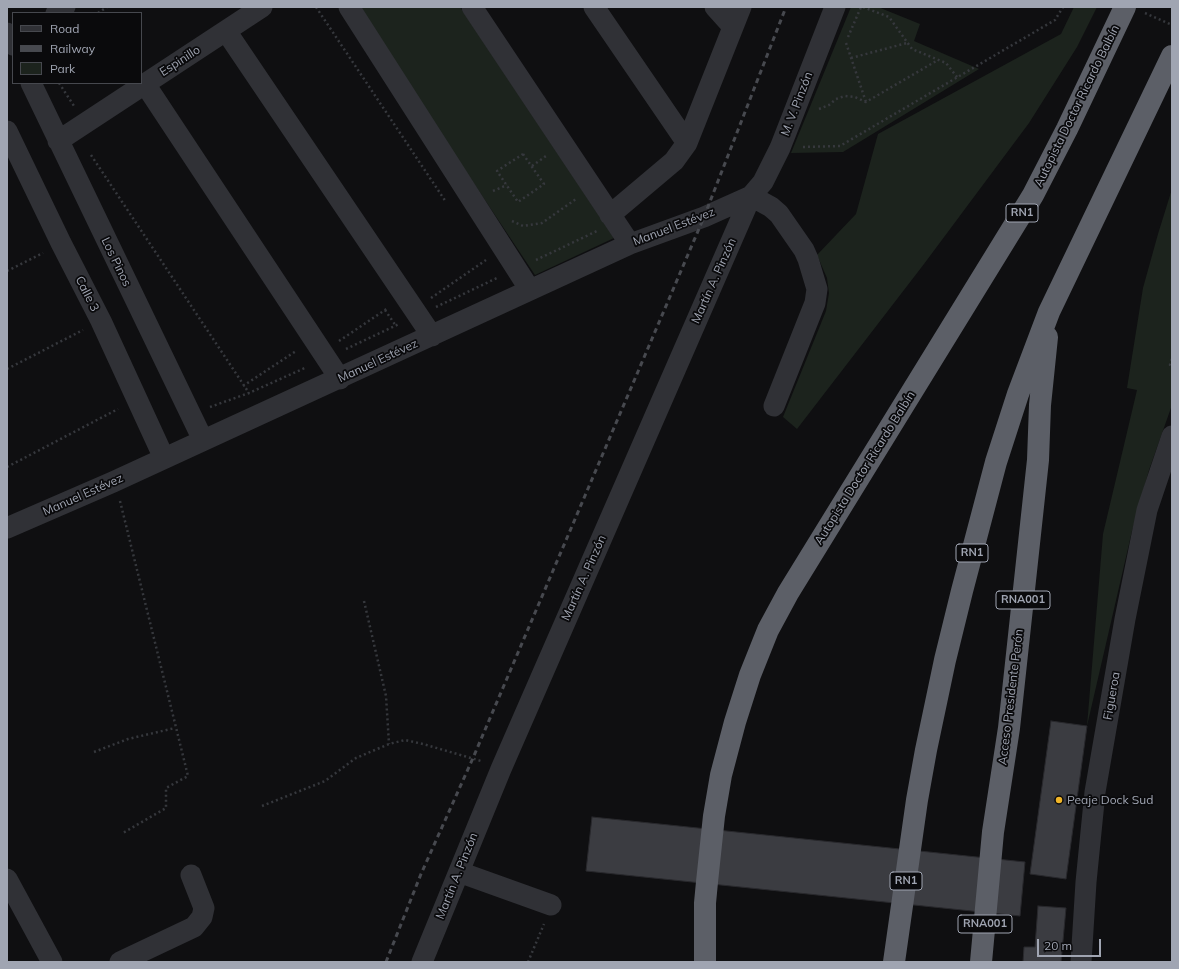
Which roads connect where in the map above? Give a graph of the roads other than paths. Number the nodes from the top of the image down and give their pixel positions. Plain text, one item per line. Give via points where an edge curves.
1 (262, 7) edge
2 (348, 7) edge
3 (472, 7) edge
4 (594, 7) edge
5 (715, 7) edge
6 (741, 7) edge
7 (835, 7) edge
8 (1132, 8) edge
9 (733, 27) junction
10 (226, 30) junction
11 (1172, 56) edge
12 (32, 84) edge
13 (144, 84) junction
14 (7, 131) edge
15 (72, 131) junction
16 (687, 143) junction
17 (751, 196) junction
18 (610, 215) junction
19 (630, 244) junction
20 (530, 290) junction
21 (1049, 312) junction
22 (432, 336) junction
23 (340, 379) junction
24 (774, 406) dead end
25 (1172, 436) edge
26 (203, 440) junction
27 (164, 458) junction
28 (7, 528) edge
29 (459, 872) junction
30 (192, 875) dead end
31 (7, 879) edge
32 (551, 905) road end
33 (52, 962) edge
34 (120, 962) edge
35 (422, 962) edge
36 (705, 962) edge
37 (894, 962) edge
38 (981, 962) edge
39 (1081, 962) edge

1 - 10 street, Espinillo
2 - 20 street
3 - 18 street
4 - 16 street
5 - 9 street
6 - 9 street
7 - 17 street, M. V. Pinzón via 780,148 764,182
8 - 36 highway, Autopista Doctor Ricardo Balbín / RN1 via 1033,195 788,593 768,630 750,675 721,775 705,903
9 - 16 street
10 - 13 street, Espinillo
10 - 22 street
11 - 21 highway, RN1
12 - 15 street, Los Pinos
13 - 15 street, Espinillo
13 - 23 street
14 - 27 street, Calle 3 via 101,321
15 - 26 street, Los Pinos
16 - 18 street via 674,161
17 - 19 street, Manuel Estévez
17 - 24 street via 779,214 804,250 817,289 815,303
17 - 29 street, Martín A. Pinzón via 501,769
18 - 19 street
19 - 20 street, Manuel Estévez
20 - 22 street, Manuel Estévez
21 - 37 highway, RN1 via 996,462 947,652 917,800
21 - 38 highway, Acceso Presidente Perón / RNA001 via 1040,405 1038,460 1009,728 993,832
22 - 23 street, Manuel Estévez
23 - 26 street, Manuel Estévez
25 - 39 street, Figueroa via 1147,510 1095,792
26 - 27 street, Manuel Estévez
27 - 28 street, Manuel Estévez
29 - 32 street
29 - 35 street, Martín A. Pinzón
30 - 34 street via 204,908 202,917 194,927
31 - 33 street

